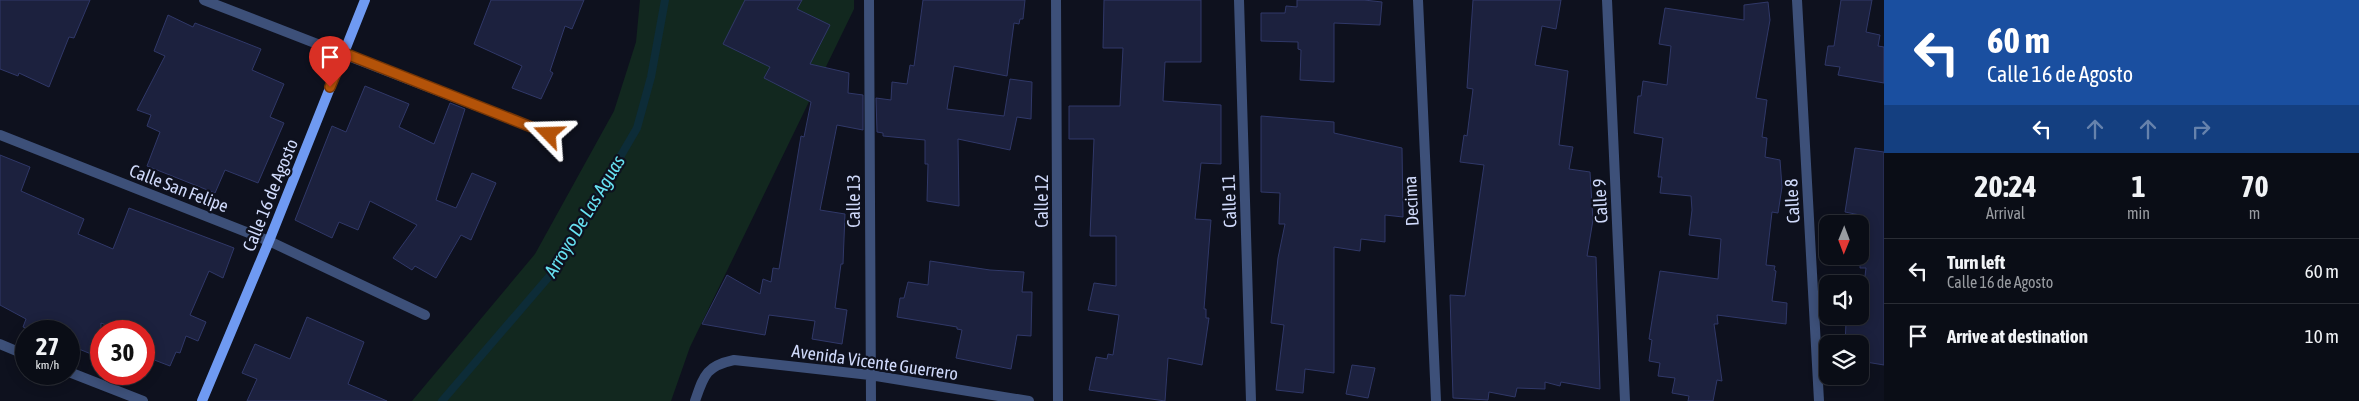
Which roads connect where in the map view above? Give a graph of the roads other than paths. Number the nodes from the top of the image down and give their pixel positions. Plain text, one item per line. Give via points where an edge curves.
1 (204, 0) edge
2 (365, 0) edge
3 (869, 0) edge
4 (1056, 0) edge
5 (1239, 0) edge
6 (1418, 0) edge
7 (1607, 0) edge
8 (1797, 0) edge
9 (344, 53) junction
10 (549, 134) dead end
11 (0, 135) edge
12 (269, 241) junction
13 (425, 315) dead end
14 (0, 344) edge
15 (15, 350) edge
16 (870, 375) junction
17 (80, 376) edge
18 (143, 401) edge
19 (202, 401) edge
20 (694, 401) edge
21 (871, 401) edge
22 (1029, 401) edge
23 (1058, 401) edge
24 (1251, 401) edge
25 (1436, 401) edge
26 (1625, 401) edge
27 (1819, 401) edge

1 - 9 street
2 - 9 street, Calle 16 de Agosto
3 - 16 street, Calle 13
4 - 23 street, Calle 12
5 - 24 street, Calle 11
6 - 25 street, Decima
7 - 26 street, Calle 9
8 - 27 street, Calle 8
9 - 10 street
9 - 12 street, Calle 16 de Agosto
11 - 12 street, Calle San Felipe
12 - 13 street, Calle San Felipe
12 - 19 street, Calle 16 de Agosto
14 - 15 street
16 - 20 street, Avenida Vicente Guerrero via 734,360 717,364 703,378
16 - 21 street, Calle 13
16 - 22 street, Avenida Vicente Guerrero
17 - 18 street

